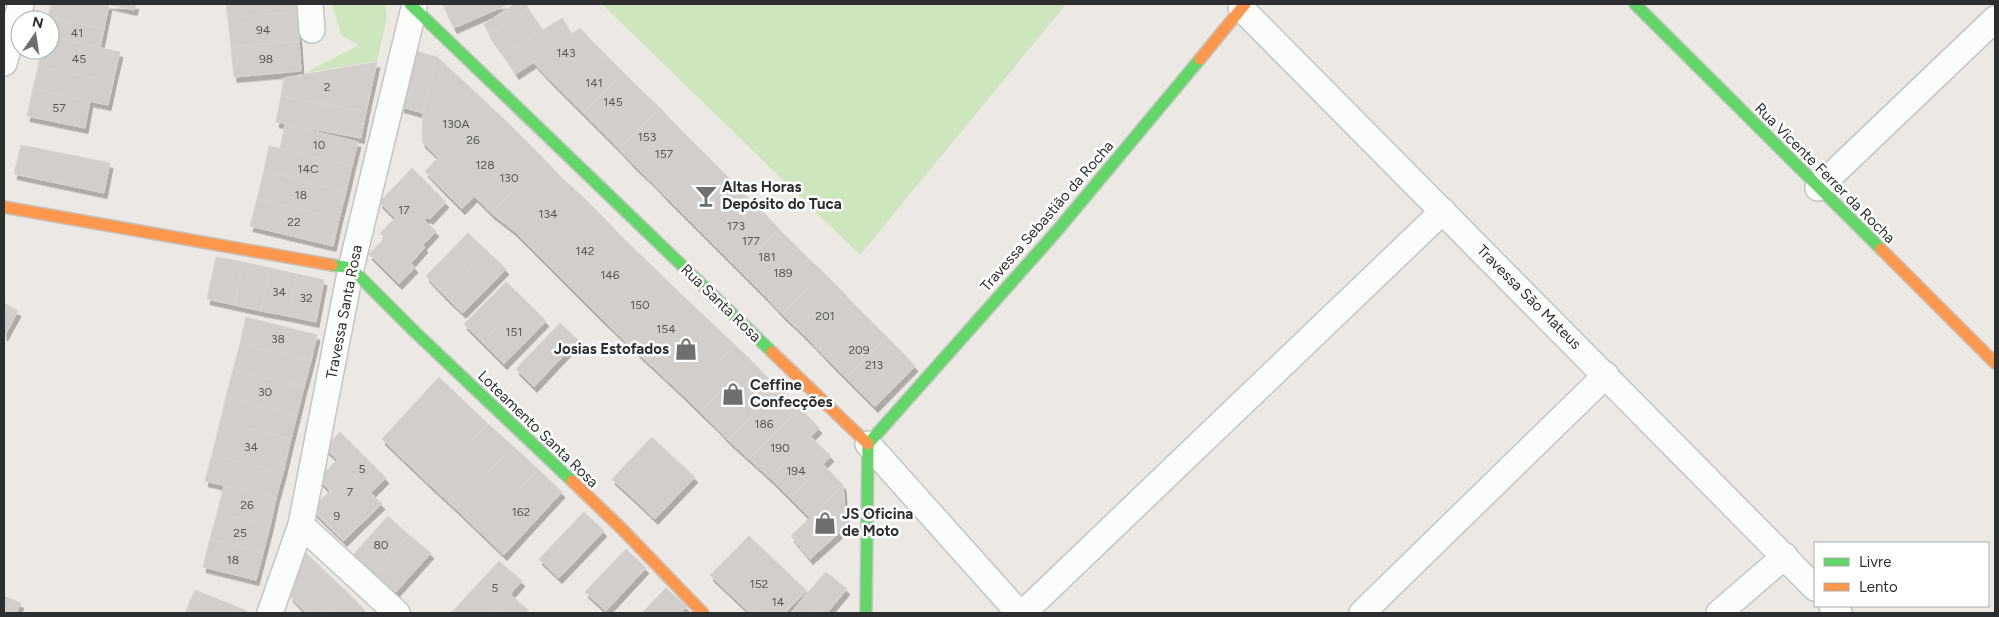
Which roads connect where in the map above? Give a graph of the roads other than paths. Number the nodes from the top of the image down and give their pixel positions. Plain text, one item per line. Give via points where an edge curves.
1 (21, 4) edge
2 (310, 4) edge
3 (1635, 4) edge
4 (412, 6) edge
5 (1243, 6) edge
6 (1995, 20) edge
7 (312, 30) dead end
8 (4, 63) edge
9 (1818, 188) junction
10 (4, 207) edge
11 (1443, 211) junction
12 (351, 268) junction
13 (1995, 363) edge
14 (1606, 376) junction
15 (868, 444) junction
16 (301, 524) junction
17 (1785, 556) junction
18 (1814, 587) edge
19 (270, 613) edge
20 (397, 613) edge
21 (703, 613) edge
22 (866, 613) edge
23 (1019, 613) edge
24 (1023, 613) edge
25 (1362, 613) edge
26 (1719, 613) edge

1 - 8 street
2 - 7 street
3 - 9 street, Rua Vicente Ferrer da Rocha
4 - 12 street, Travessa Santa Rosa
4 - 15 street, Rua Santa Rosa
5 - 11 street, Travessa São Mateus
5 - 15 street, Travessa Sebastião da Rocha via 1056,232
6 - 9 street
9 - 13 street, Rua Vicente Ferrer da Rocha
10 - 12 street
11 - 14 street, Travessa São Mateus
11 - 24 street
12 - 16 street, Travessa Santa Rosa
12 - 21 street, Loteamento Santa Rosa via 621,528
14 - 17 street, Travessa São Mateus
14 - 25 street
15 - 22 street
15 - 23 street, Rua Santa Rosa
16 - 19 street, Travessa Santa Rosa
16 - 20 street
17 - 18 street, Travessa São Mateus
17 - 26 street

